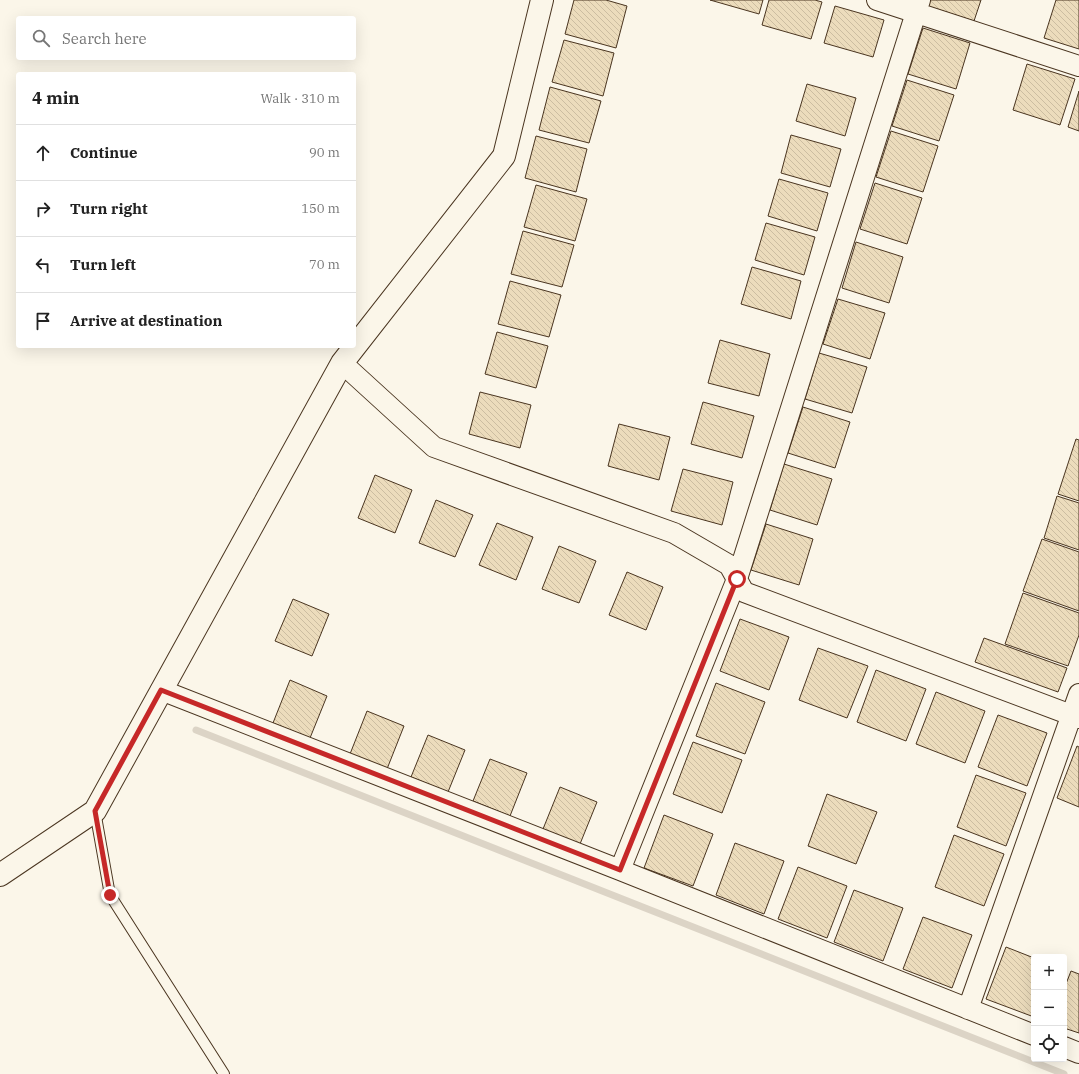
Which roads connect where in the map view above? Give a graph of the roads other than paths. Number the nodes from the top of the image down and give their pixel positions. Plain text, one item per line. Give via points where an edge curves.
1 (542, 0) edge
2 (877, 0) edge
3 (918, 6) edge
4 (1079, 66) edge
5 (356, 345) edge
6 (354, 348) edge
7 (342, 363) junction
8 (737, 579) junction
9 (161, 690) junction
10 (1079, 694) edge
11 (1076, 716) edge
12 (95, 811) junction
13 (620, 870) junction
14 (0, 875) edge
15 (968, 1009) junction
16 (1031, 1034) edge
17 (1067, 1048) edge
18 (1079, 1053) edge
19 (224, 1074) edge

1 - 5 street via 504,156
2 - 3 street
3 - 4 street
3 - 8 street
6 - 7 street
7 - 8 street via 434,447 674,533 729,565
7 - 9 street
8 - 11 street via 744,592
8 - 13 street
9 - 12 street
9 - 13 street
10 - 11 street
11 - 15 street
12 - 14 street
12 - 19 lane via 110,895
13 - 15 street
15 - 16 street
17 - 18 street

